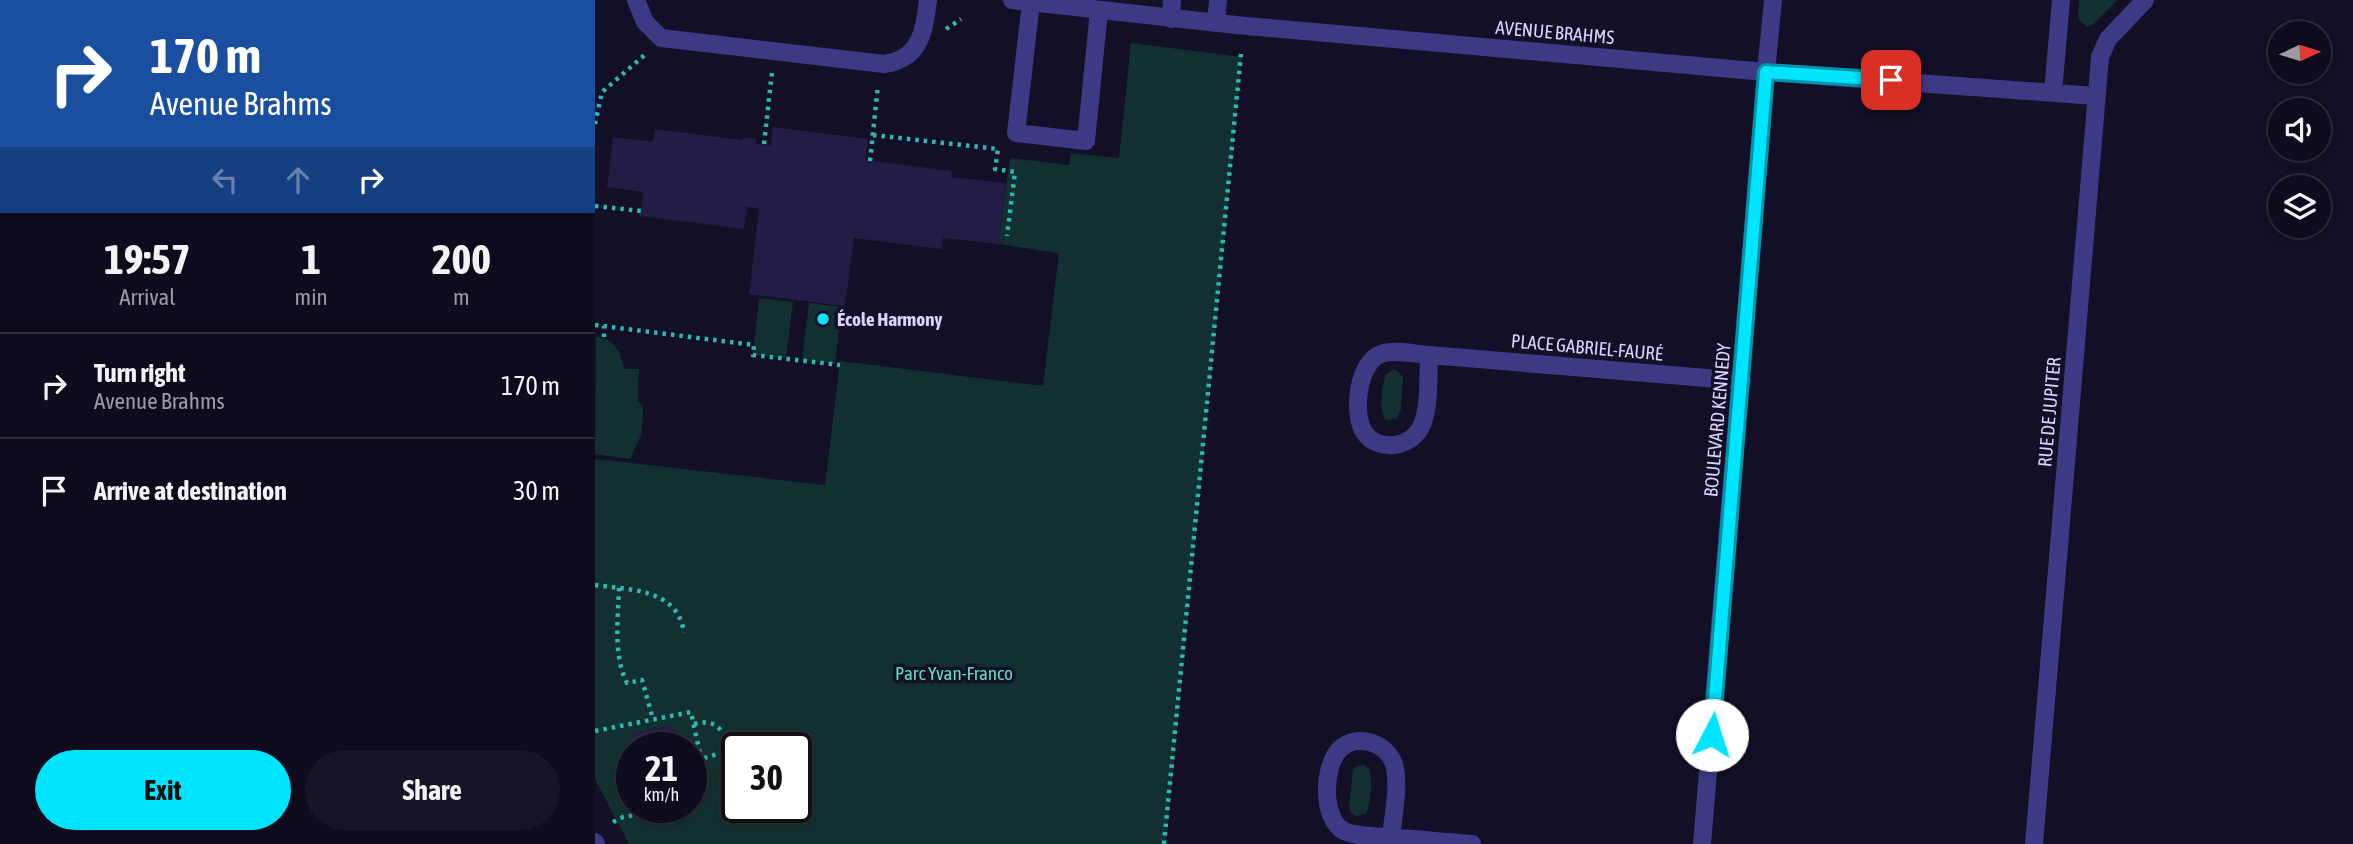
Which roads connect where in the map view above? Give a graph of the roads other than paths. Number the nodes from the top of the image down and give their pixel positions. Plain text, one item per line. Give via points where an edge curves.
1 (636, 0) edge
2 (928, 0) edge
3 (1012, 0) edge
4 (1173, 0) edge
5 (1218, 0) edge
6 (1773, 0) edge
7 (2061, 0) edge
8 (2145, 0) edge
9 (1031, 2) junction
10 (1100, 11) junction
11 (1171, 19) junction
12 (1216, 23) junction
13 (1766, 72) junction
14 (2053, 92) junction
15 (2096, 96) junction
16 (1429, 355) junction
17 (1742, 380) junction
18 (1391, 837) junction
19 (1472, 844) edge
20 (1702, 844) edge
21 (2034, 844) edge

1 - 2 street via 645,22 661,38 884,64 911,54 923,29
3 - 9 street, AVENUE BRAHMS
4 - 11 street
5 - 12 street
6 - 13 street, BOULEVARD KENNEDY
7 - 14 street
8 - 15 street, RUE DE JUPITER via 2104,46
9 - 10 street, AVENUE BRAHMS
9 - 10 street via 1016,133 1086,141
10 - 11 street, AVENUE BRAHMS
11 - 12 street, AVENUE BRAHMS
12 - 13 street, AVENUE BRAHMS
13 - 14 street, AVENUE BRAHMS
13 - 17 street, BOULEVARD KENNEDY
14 - 15 street, AVENUE BRAHMS
15 - 21 street, RUE DE JUPITER
16 - 16 street, PLACE GABRIEL-FAURÉ via 1382,353 1365,368 1358,413 1365,433 1375,442 1398,446 1416,435 1423,423
16 - 17 street, PLACE GABRIEL-FAURÉ
17 - 20 street, BOULEVARD KENNEDY
18 - 18 street via 1395,778 1391,756 1374,742 1352,742 1340,749 1330,768 1329,813 1344,831
18 - 19 street

